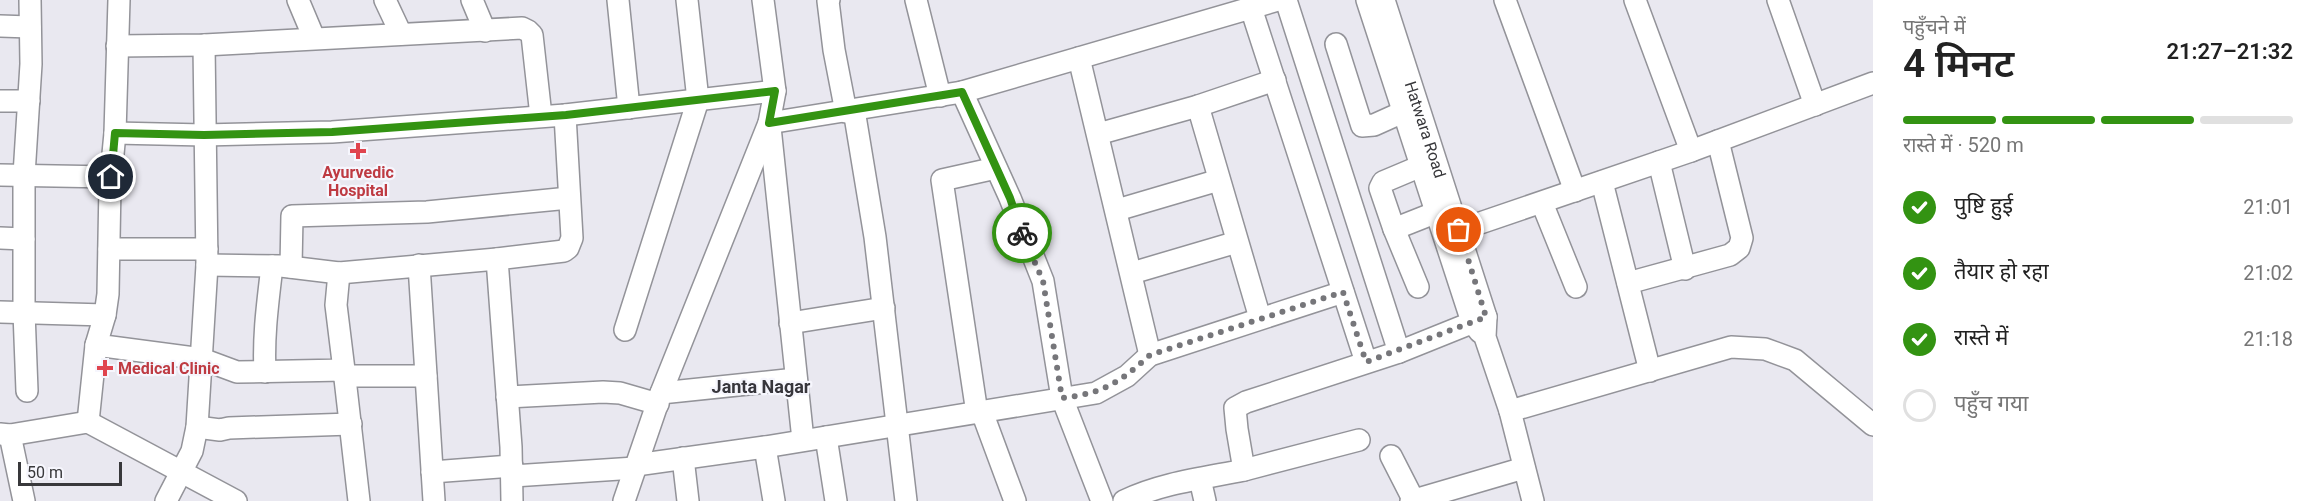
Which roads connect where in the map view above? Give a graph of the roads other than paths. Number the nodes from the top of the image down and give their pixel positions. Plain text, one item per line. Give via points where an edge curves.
1 (30, 0) edge
2 (119, 0) edge
3 (298, 0) edge
4 (385, 0) edge
5 (472, 0) edge
6 (618, 0) edge
7 (687, 0) edge
8 (764, 0) edge
9 (830, 0) edge
10 (916, 0) edge
11 (1278, 0) edge
12 (1286, 0) edge
13 (1367, 0) edge
14 (1384, 0) edge
15 (1505, 0) edge
16 (1635, 0) edge
17 (1778, 0) edge
18 (1251, 8) junction
19 (0, 26) edge
20 (30, 27) junction
21 (485, 31) junction
22 (401, 34) junction
23 (314, 38) junction
24 (1336, 44) dead end
25 (204, 45) junction
26 (117, 46) junction
27 (1079, 58) junction
28 (1275, 80) junction
29 (1873, 83) edge
30 (775, 91) junction
31 (962, 92) junction
32 (940, 96) junction
33 (698, 100) junction
34 (0, 101) edge
35 (29, 101) junction
36 (1815, 105) junction
37 (1198, 106) junction
38 (629, 108) junction
39 (850, 111) junction
40 (1403, 112) junction
41 (566, 115) junction
42 (541, 116) junction
43 (769, 123) junction
44 (115, 133) junction
45 (1098, 134) junction
46 (204, 135) junction
47 (1718, 141) junction
48 (1690, 151) junction
49 (1659, 162) junction
50 (1421, 166) junction
51 (996, 168) junction
52 (0, 174) edge
53 (24, 175) junction
54 (111, 177) junction
55 (1219, 180) junction
56 (1602, 182) junction
57 (1575, 191) junction
58 (569, 198) junction
59 (1542, 203) junction
60 (1117, 210) junction
61 (1437, 212) junction
62 (1394, 230) junction
63 (1452, 232) junction
64 (0, 238) edge
65 (24, 239) junction
66 (1237, 242) junction
67 (109, 249) junction
68 (207, 257) junction
69 (497, 259) junction
70 (419, 265) junction
71 (281, 266) junction
72 (1685, 268) junction
73 (339, 273) junction
74 (1132, 273) junction
75 (1629, 283) junction
76 (1418, 287) dead end
77 (1576, 287) dead end
78 (1343, 292) junction
79 (884, 308) junction
80 (0, 312) edge
81 (24, 312) junction
82 (105, 315) junction
83 (1260, 318) junction
84 (790, 323) junction
85 (1481, 325) junction
86 (625, 330) dead end
87 (96, 345) junction
88 (1399, 352) junction
89 (1150, 355) junction
90 (202, 359) junction
91 (1366, 362) junction
92 (1650, 371) junction
93 (265, 372) junction
94 (344, 373) junction
95 (426, 376) junction
96 (796, 379) junction
97 (27, 391) dead end
98 (507, 397) junction
99 (1062, 398) junction
100 (660, 399) junction
101 (1510, 411) junction
102 (979, 412) junction
103 (88, 422) junction
104 (351, 424) junction
105 (1873, 425) edge
106 (898, 426) junction
107 (197, 427) junction
108 (5, 435) edge
109 (826, 437) junction
110 (803, 440) junction
111 (1359, 440) dead end
112 (765, 447) junction
113 (1391, 456) dead end
114 (683, 458) junction
115 (636, 467) junction
116 (1524, 468) junction
117 (1244, 470) junction
118 (513, 471) junction
119 (181, 472) junction
120 (432, 472) junction
121 (1200, 479) junction
122 (203, 493) edge
123 (24, 501) edge
124 (166, 501) edge
125 (236, 501) edge
126 (359, 501) edge
127 (434, 501) edge
128 (512, 501) edge
129 (624, 501) edge
130 (688, 501) edge
131 (774, 501) edge
132 (836, 501) edge
133 (906, 501) edge
134 (1015, 501) edge
135 (1102, 501) edge
136 (1124, 501) edge
137 (1205, 501) edge
138 (1413, 501) edge
139 (1533, 501) edge

1 - 20 street
2 - 26 street
3 - 23 street
4 - 22 street
5 - 21 street
6 - 38 street
7 - 33 street
8 - 30 street
9 - 39 street via 834,50
10 - 32 street
11 - 18 street
12 - 88 street
13 - 40 street
14 - 63 street, Hatwara Road
15 - 57 street
16 - 48 street
17 - 36 street
18 - 27 street
18 - 28 street
19 - 20 street
20 - 35 street
21 - 22 street
21 - 42 street via 522,28 532,36
22 - 23 street
23 - 25 street
24 - 40 street via 1362,126
25 - 26 street
25 - 46 street
26 - 44 street
27 - 31 street
27 - 45 street
28 - 37 street
28 - 78 street
29 - 36 street
30 - 33 street
30 - 43 street
31 - 32 street
31 - 51 street
32 - 39 street
33 - 38 street
33 - 86 street
34 - 35 street
35 - 53 street
36 - 47 street
37 - 45 street
37 - 55 street
38 - 41 street
39 - 43 street
39 - 79 street via 875,237
40 - 50 street
41 - 42 street
41 - 58 street
42 - 46 street via 332,132
43 - 84 street
43 - 100 street
44 - 46 street
44 - 54 street
45 - 60 street
46 - 68 street
47 - 48 street
47 - 72 street via 1742,243 1730,255
48 - 49 street
49 - 56 street
49 - 72 street
50 - 61 street
50 - 62 street via 1381,184 1380,192
51 - 99 street via 1043,281
51 - 102 street via 942,180
52 - 53 street
53 - 54 street
53 - 65 street
54 - 67 street
55 - 60 street
55 - 66 street
56 - 57 street
56 - 75 street
57 - 59 street
58 - 69 street via 572,238 568,248
58 - 71 street via 427,212 300,214 292,216
59 - 63 street
59 - 77 street
60 - 74 street
61 - 62 street
61 - 63 street
62 - 76 street
63 - 85 street, Hatwara Road
64 - 65 street
65 - 81 street
66 - 74 street
66 - 83 street
67 - 68 street
67 - 82 street
68 - 71 street
68 - 90 street
69 - 70 street
69 - 98 street
70 - 73 street
70 - 95 street
71 - 73 street
71 - 93 street via 264,351
72 - 75 street
73 - 94 street via 336,305
74 - 89 street
75 - 92 street
78 - 83 street
78 - 91 street
79 - 84 street
79 - 106 street
80 - 81 street
81 - 82 street
81 - 97 street
82 - 87 street
83 - 89 street
84 - 96 street
85 - 88 street
85 - 101 street, Hatwara Road
87 - 90 street
87 - 103 street
88 - 91 street
89 - 99 street via 1127,376 1096,393
90 - 93 street via 237,372
90 - 107 street
91 - 117 street via 1235,408
92 - 101 street
92 - 105 street via 1731,347 1765,349 1794,360
93 - 94 street
94 - 95 street
94 - 104 street
95 - 120 street
96 - 100 street
96 - 110 street
98 - 100 street via 603,392
98 - 118 street
99 - 102 street
99 - 135 street
100 - 115 street
101 - 116 street, Hatwara Road
102 - 106 street
102 - 134 street
103 - 108 street
103 - 119 street
104 - 107 street via 220,430
104 - 126 street
106 - 109 street
106 - 133 street
107 - 119 street via 192,451
108 - 123 street
109 - 110 street
109 - 132 street
110 - 112 street
111 - 117 street
112 - 114 street
112 - 131 street
113 - 138 street
114 - 115 street
114 - 130 street
115 - 118 street
115 - 129 street
116 - 138 street
116 - 139 street, Hatwara Road
117 - 121 street
118 - 120 street
118 - 128 street
119 - 122 street
119 - 124 street
120 - 127 street
121 - 136 street via 1167,485
121 - 137 street
122 - 125 street

